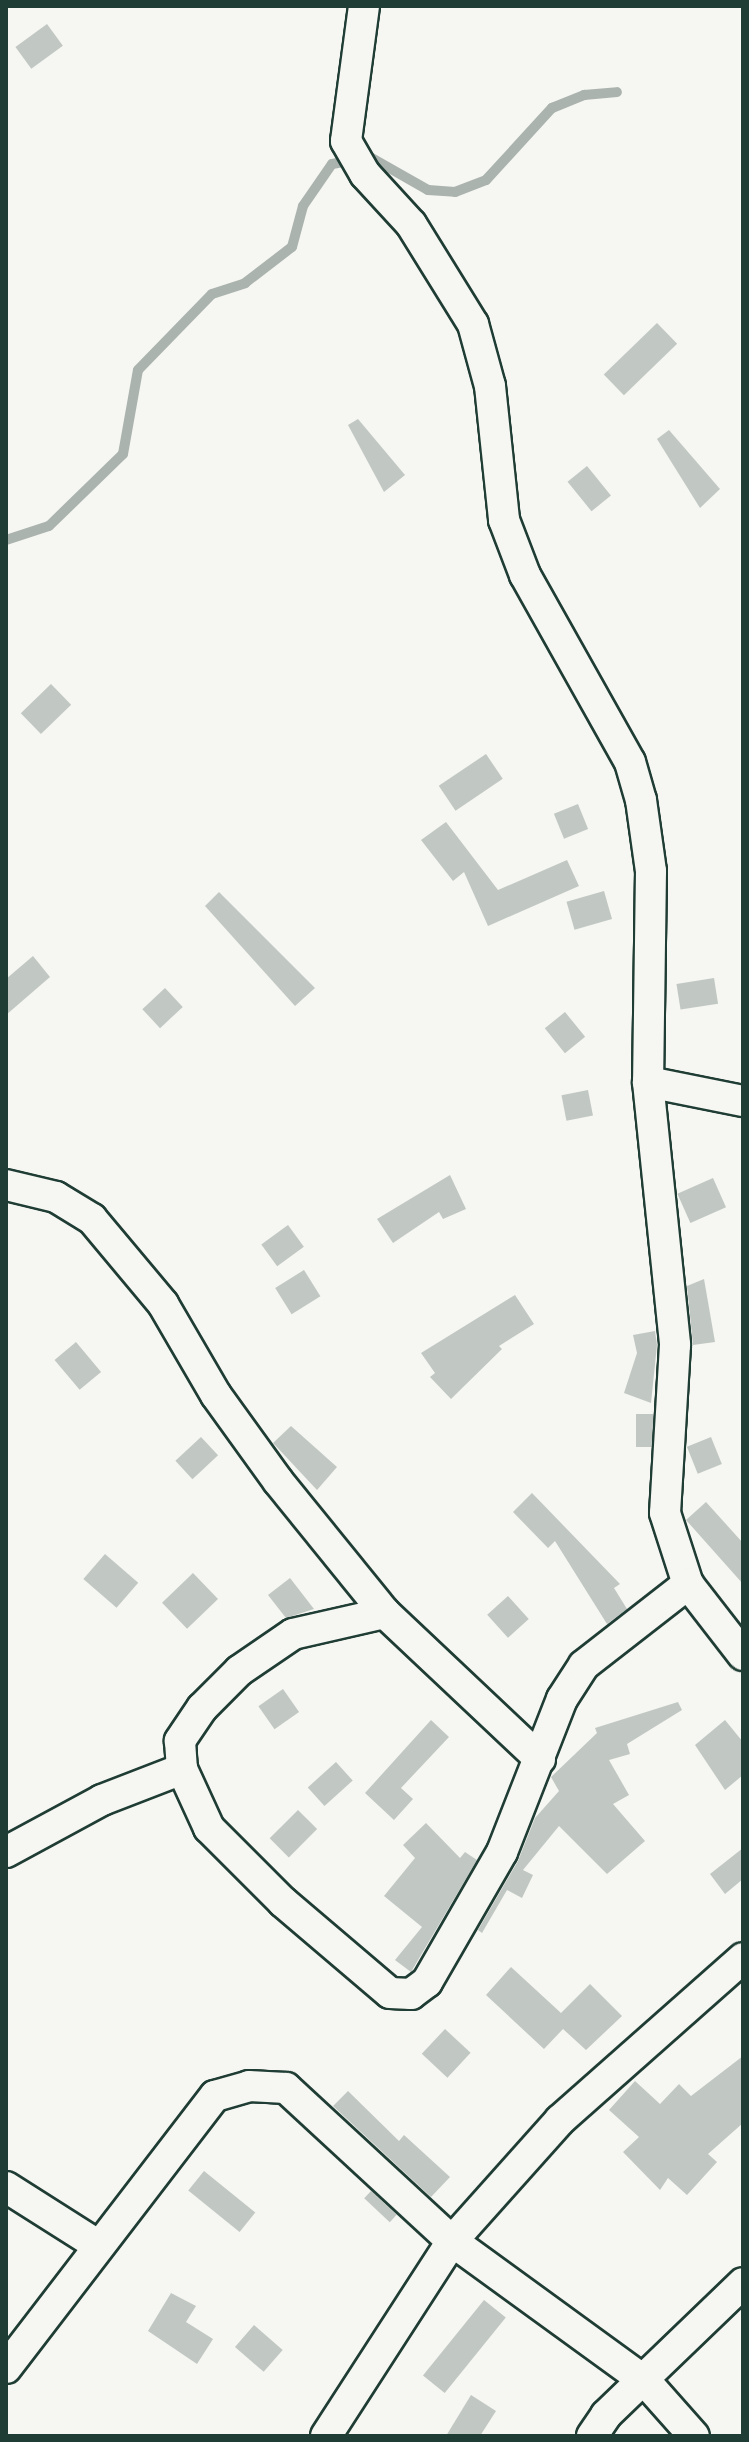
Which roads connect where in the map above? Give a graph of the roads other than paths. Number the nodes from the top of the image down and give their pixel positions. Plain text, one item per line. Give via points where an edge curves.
1 (364, 6) edge
2 (648, 1082) junction
3 (743, 1101) edge
4 (6, 1185) edge
5 (688, 1584) junction
6 (385, 1613) junction
7 (743, 1655) edge
8 (540, 1759) junction
9 (182, 1769) junction
10 (6, 1852) edge
11 (743, 1958) edge
12 (6, 2187) edge
13 (452, 2241) junction
14 (99, 2246) junction
15 (743, 2283) edge
16 (6, 2368) edge
17 (646, 2382) junction
18 (326, 2436) edge
19 (592, 2436) edge
20 (694, 2436) edge

1 - 2 street via 346,141 365,174 411,224 473,324 490,386 504,520 525,575 630,762 641,800 651,871
2 - 3 street
2 - 5 street via 675,1345 665,1513
4 - 6 street via 56,1197 92,1219 163,1304 216,1395 278,1481
5 - 7 street
5 - 8 street via 584,1665 562,1699
6 - 8 street
6 - 9 street via 293,1634 239,1671 202,1708 180,1741
8 - 9 street via 502,1852 427,1982 411,1994 390,1993 283,1902 209,1828
9 - 10 street via 74,1813
11 - 13 street via 560,2120
12 - 14 street
13 - 14 street via 286,2088 249,2086 215,2096
13 - 17 street
13 - 18 street
14 - 16 street
15 - 17 street
17 - 19 street via 606,2415
17 - 20 street

